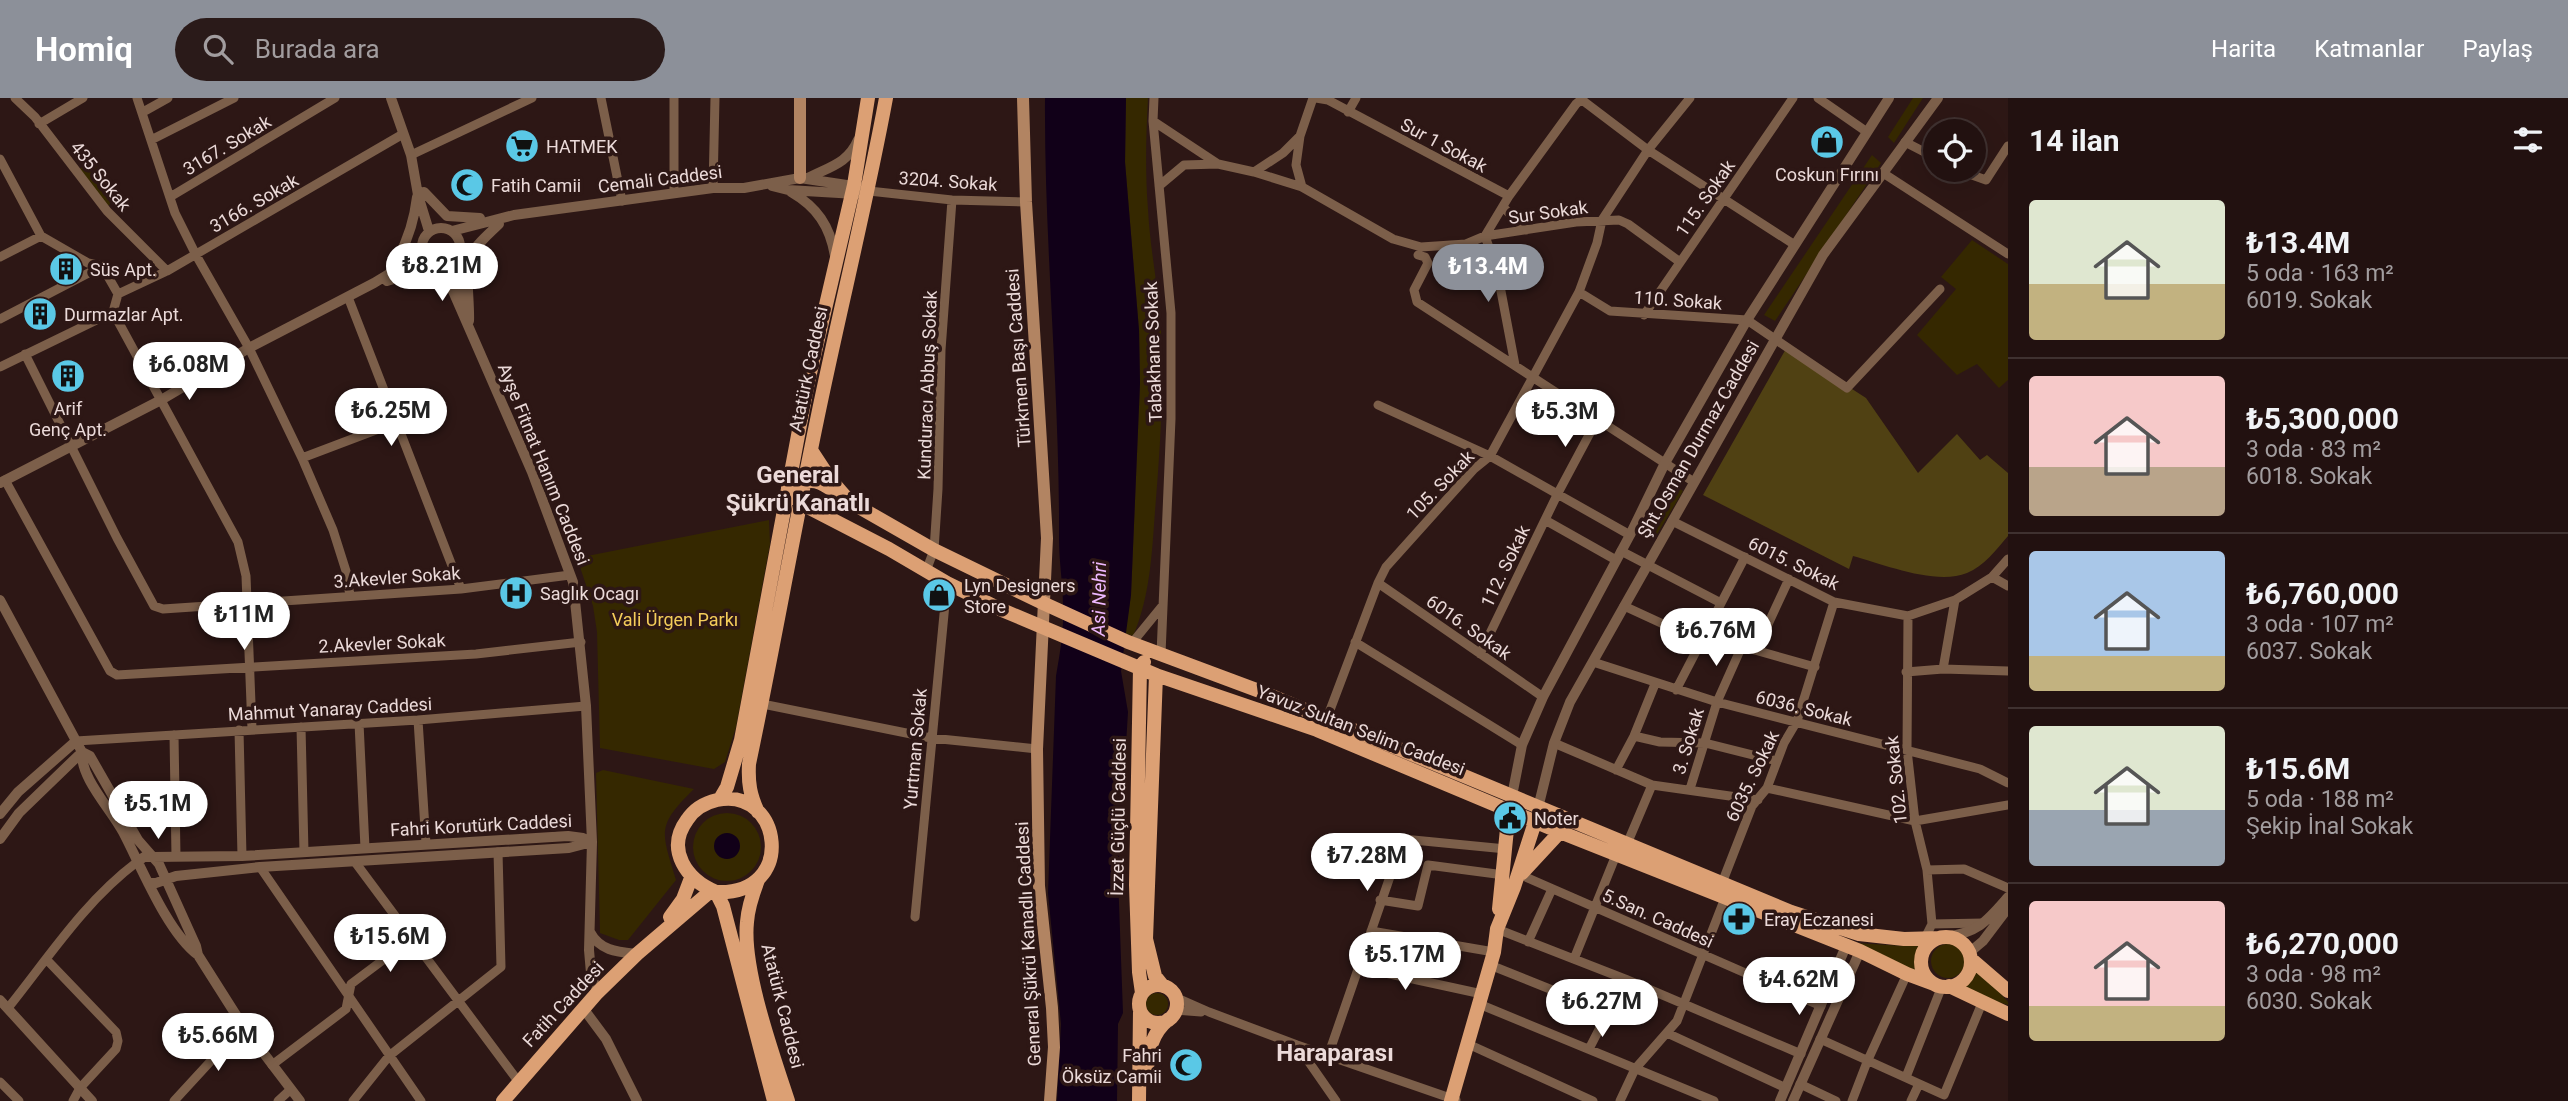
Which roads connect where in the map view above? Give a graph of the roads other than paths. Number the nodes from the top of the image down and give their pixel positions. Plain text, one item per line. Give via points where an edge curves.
1 (15, 98) edge
2 (83, 98) edge
3 (137, 98) edge
4 (168, 98) edge
5 (234, 98) edge
6 (335, 98) edge
7 (391, 98) edge
8 (532, 98) edge
9 (601, 98) edge
10 (674, 98) edge
11 (715, 98) edge
12 (800, 98) edge
13 (869, 98) edge
14 (886, 98) edge
15 (1023, 98) edge
16 (1154, 98) edge
17 (1314, 98) edge
18 (1356, 98) edge
19 (1567, 98) edge
20 (1690, 98) edge
21 (1793, 98) edge
22 (1818, 98) edge
23 (1889, 98) edge
24 (1938, 98) edge
25 (1580, 101) edge
26 (143, 112) junction
27 (1348, 112) junction
28 (1153, 121) junction
29 (40, 124) junction
30 (1867, 132) junction
31 (403, 134) junction
32 (861, 134) junction
33 (1300, 135) junction
34 (151, 140) junction
35 (1905, 142) junction
36 (2008, 146) edge
37 (1648, 150) junction
38 (1923, 151) edge
39 (411, 155) junction
40 (1, 163) edge
41 (1218, 164) junction
42 (1254, 172) junction
43 (1883, 173) junction
44 (803, 178) junction
45 (1986, 180) edge
46 (768, 185) junction
47 (1158, 186) junction
48 (1302, 187) junction
49 (713, 188) junction
50 (788, 190) junction
51 (852, 190) junction
52 (869, 191) junction
53 (674, 192) junction
54 (421, 193) junction
55 (1509, 196) junction
56 (170, 197) junction
57 (1724, 199) junction
58 (952, 200) junction
59 (622, 201) junction
60 (1026, 202) junction
61 (1503, 207) junction
62 (1602, 220) junction
63 (500, 221) junction
64 (447, 229) junction
65 (1526, 230) junction
66 (429, 231) junction
67 (41, 236) junction
68 (1485, 236) junction
69 (1795, 245) junction
70 (422, 249) junction
71 (2008, 254) edge
72 (196, 255) junction
73 (458, 255) junction
74 (1418, 255) dead end
75 (0, 257) edge
76 (1680, 262) junction
77 (836, 263) junction
78 (102, 266) junction
79 (440, 266) junction
80 (167, 271) junction
81 (387, 275) junction
82 (1940, 289) dead end
83 (362, 290) junction
84 (1579, 292) junction
85 (118, 294) junction
86 (348, 297) junction
87 (113, 312) junction
88 (1644, 315) junction
89 (0, 319) edge
90 (1746, 320) junction
91 (470, 323) junction
92 (1776, 338) junction
93 (249, 348) junction
94 (25, 354) junction
95 (1515, 365) junction
96 (0, 367) edge
97 (1533, 377) junction
98 (161, 400) junction
99 (1378, 404) dead end
100 (1597, 420) junction
101 (397, 422) junction
102 (72, 446) junction
103 (811, 450) junction
104 (1490, 456) junction
105 (302, 458) junction
106 (1665, 464) junction
107 (805, 480) junction
108 (3, 482) edge
109 (1694, 482) junction
110 (788, 487) junction
111 (1558, 493) junction
112 (850, 502) junction
113 (800, 503) junction
114 (1545, 520) junction
115 (1672, 521) junction
116 (1630, 535) junction
117 (934, 550) junction
118 (1618, 555) junction
119 (1745, 557) junction
120 (2008, 559) edge
121 (1647, 565) junction
122 (926, 571) junction
123 (570, 575) junction
124 (1992, 578) junction
125 (1789, 579) junction
126 (947, 583) junction
127 (1378, 583) junction
128 (2008, 586) edge
129 (461, 589) junction
130 (350, 596) junction
131 (0, 600) edge
132 (1955, 600) junction
133 (1834, 602) junction
134 (247, 603) junction
135 (1721, 603) junction
136 (1163, 605) junction
137 (1624, 606) junction
138 (1908, 616) junction
139 (1049, 618) junction
140 (1707, 632) junction
141 (1700, 641) junction
142 (581, 642) junction
143 (1356, 642) junction
144 (1130, 643) junction
145 (1742, 646) junction
146 (1756, 650) junction
147 (1161, 653) junction
148 (1480, 654) junction
149 (1592, 662) junction
150 (1135, 666) junction
151 (251, 667) junction
152 (1815, 667) junction
153 (1943, 669) junction
154 (2008, 671) edge
155 (1906, 672) junction
156 (1156, 675) junction
157 (1655, 684) junction
158 (1676, 690) junction
159 (1543, 697) junction
160 (1717, 702) junction
161 (762, 704) junction
162 (586, 706) junction
163 (1327, 718) junction
164 (418, 720) junction
165 (1797, 721) junction
166 (359, 723) junction
167 (302, 727) junction
168 (252, 729) junction
169 (239, 730) junction
170 (174, 735) junction
171 (1634, 736) junction
172 (931, 738) junction
173 (76, 741) junction
174 (1554, 743) junction
175 (1705, 743) junction
176 (1522, 745) junction
177 (1037, 749) junction
178 (1907, 750) junction
179 (82, 752) junction
180 (1777, 761) junction
181 (1615, 770) junction
182 (2008, 783) edge
183 (1652, 785) junction
184 (1767, 788) junction
185 (1690, 789) junction
186 (720, 799) junction
187 (1758, 800) junction
188 (1510, 803) junction
189 (2008, 805) edge
190 (758, 812) junction
191 (0, 814) edge
192 (1536, 815) junction
193 (1915, 821) junction
194 (1560, 832) junction
195 (0, 839) edge
196 (592, 842) junction
197 (426, 844) junction
198 (365, 848) junction
199 (1506, 849) junction
200 (1622, 850) junction
201 (304, 852) junction
202 (498, 852) junction
203 (176, 856) junction
204 (242, 856) junction
205 (152, 857) junction
206 (137, 862) junction
207 (355, 862) junction
208 (260, 867) junction
209 (1927, 870) junction
210 (1504, 875) junction
211 (691, 878) junction
212 (165, 880) junction
213 (758, 880) junction
214 (1517, 881) junction
215 (148, 883) junction
216 (2008, 888) edge
217 (1552, 889) junction
218 (1723, 890) junction
219 (714, 891) junction
220 (2008, 897) edge
221 (1380, 900) junction
222 (1595, 908) junction
223 (2008, 908) edge
224 (915, 917) dead end
225 (1985, 923) junction
226 (1932, 924) junction
227 (1497, 929) junction
228 (1371, 931) junction
229 (590, 932) junction
230 (655, 938) junction
231 (1936, 938) junction
232 (411, 939) junction
233 (1528, 942) junction
234 (1846, 946) junction
235 (1860, 951) junction
236 (637, 954) junction
237 (198, 955) junction
238 (1702, 955) junction
239 (1970, 956) junction
240 (1362, 959) junction
241 (1492, 959) junction
242 (1574, 959) junction
243 (47, 960) junction
244 (1907, 974) junction
245 (1625, 979) junction
246 (1942, 985) junction
247 (1163, 986) junction
248 (2008, 991) edge
249 (597, 993) junction
250 (1142, 993) junction
251 (349, 997) junction
252 (1480, 999) junction
253 (460, 1001) junction
254 (1982, 1003) junction
255 (4, 1004) edge
256 (1683, 1004) junction
257 (1821, 1006) junction
258 (583, 1008) junction
259 (1173, 1009) junction
260 (1140, 1010) junction
261 (1607, 1012) junction
262 (2008, 1014) edge
263 (243, 1026) junction
264 (1667, 1033) junction
265 (1820, 1039) junction
266 (1297, 1045) junction
267 (1468, 1045) junction
268 (1589, 1049) junction
269 (1801, 1054) junction
270 (390, 1056) junction
271 (1328, 1056) junction
272 (1867, 1062) junction
273 (272, 1065) junction
274 (1635, 1069) junction
275 (1906, 1077) junction
276 (518, 1081) junction
277 (0, 1082) edge
278 (1800, 1084) junction
279 (1919, 1084) junction
280 (80, 1088) junction
281 (1786, 1088) junction
282 (291, 1089) junction
283 (1453, 1100) edge
284 (19, 1101) edge
285 (73, 1101) edge
286 (92, 1101) edge
287 (174, 1101) edge
288 (278, 1101) edge
289 (300, 1101) edge
290 (353, 1101) edge
291 (421, 1101) edge
292 (503, 1101) edge
293 (637, 1101) edge
294 (774, 1101) edge
295 (788, 1101) edge
296 (1050, 1101) edge
297 (1141, 1101) edge
298 (1336, 1101) edge
299 (1593, 1101) edge
300 (1620, 1101) edge
301 (1714, 1101) edge
302 (1780, 1101) edge
303 (1793, 1101) edge
304 (1836, 1101) edge
305 (1852, 1101) edge
306 (1911, 1101) edge

1 - 29 street, 435 Sokak
2 - 29 street
3 - 26 street
4 - 26 street
5 - 34 street
6 - 56 street, 3167. Sokak
7 - 31 street, Ayşe Fitnat Hanım Caddesi
8 - 39 street
9 - 59 street
10 - 53 street
11 - 49 street
12 - 44 main road
13 - 32 main road, Atatürk Caddesi
14 - 52 main road, Atatürk Caddesi
15 - 60 main road, Türkmen Başı Caddesi
16 - 28 street, Tabakhane Sokak
17 - 27 street, Sur 1 Sokak
17 - 33 street
18 - 27 street
19 - 25 street
20 - 37 street, 105. Sokak
21 - 57 street, 115. Sokak
22 - 30 street
23 - 30 street, Şht.Osman Durmaz Caddesi
24 - 35 street, Şht.Osman Durmaz Caddesi
25 - 37 street
25 - 55 street
26 - 34 street
27 - 55 street, Sur 1 Sokak
28 - 41 street, Sur Sokak
28 - 47 street, Tabakhane Sokak
29 - 80 street, 435 Sokak via 107,211
30 - 69 street, Şht.Osman Durmaz Caddesi
31 - 39 street, Ayşe Fitnat Hanım Caddesi
31 - 72 street, 3166. Sokak
32 - 44 street, Cemali Caddesi via 849,157
32 - 51 main road, Atatürk Caddesi
33 - 42 street
33 - 48 street via 1296,165
34 - 56 street
35 - 38 street
35 - 43 street, Şht.Osman Durmaz Caddesi
36 - 45 street
37 - 57 street
37 - 62 street, 105. Sokak
39 - 54 street, Ayşe Fitnat Hanım Caddesi
40 - 67 street
41 - 42 street, Sur Sokak
41 - 47 street, Sur Sokak via 1184,166
42 - 48 street, Sur Sokak
43 - 71 street
43 - 92 street, Şht.Osman Durmaz Caddesi via 1823,255
44 - 46 street, Cemali Caddesi
44 - 51 street, Cemali Caddesi
46 - 49 street, Cemali Caddesi
46 - 50 street, Cemali Caddesi
47 - 136 street, Tabakhane Sokak via 1171,326
48 - 68 street, Sur Sokak via 1394,239 1421,247 1466,244
49 - 53 street, Cemali Caddesi
50 - 51 street, Cemali Caddesi
50 - 77 street, Cemali Caddesi via 820,215
51 - 52 street, Cemali Caddesi
51 - 77 main road, Atatürk Caddesi
52 - 58 street, 3204. Sokak
52 - 103 main road, Atatürk Caddesi
53 - 59 street, Cemali Caddesi
54 - 63 street via 447,216
54 - 64 street, Ayşe Fitnat Hanım Caddesi
54 - 66 street, Ayşe Fitnat Hanım Caddesi
54 - 81 street via 404,248
55 - 61 street
56 - 72 street
57 - 69 street
57 - 76 street, 115. Sokak
58 - 60 street, 3204. Sokak
58 - 117 street, Kunduracı Abbuş Sokak
59 - 63 street, Cemali Caddesi via 514,215
60 - 139 main road, Türkmen Başı Caddesi
61 - 65 street
61 - 68 street
62 - 65 street, Sur Sokak
62 - 76 street, Sur Sokak via 1628,224
62 - 84 street, 105. Sokak
63 - 64 street, Cemali Caddesi
63 - 73 street, Cemali Caddesi
63 - 91 street via 469,259
64 - 66 street
64 - 73 street, Ayşe Fitnat Hanım Caddesi via 459,240
65 - 68 street, Sur Sokak
66 - 70 street
67 - 75 street
67 - 78 street
68 - 95 street via 1497,270
69 - 90 street, Şht.Osman Durmaz Caddesi
70 - 79 street, Ayşe Fitnat Hanım Caddesi via 427,260
70 - 81 street
72 - 80 street, 3166. Sokak
72 - 93 street
73 - 79 street
73 - 91 street, Ayşe Fitnat Hanım Caddesi
74 - 95 street via 1428,263 1414,290 1417,302
76 - 88 street, 115. Sokak
77 - 110 main road, Atatürk Caddesi
78 - 85 street
78 - 89 street
79 - 83 street
79 - 91 street, Ayşe Fitnat Hanım Caddesi
80 - 85 street, 3166. Sokak
81 - 83 street
82 - 92 street, 110. Sokak via 1847,388
83 - 86 street
84 - 88 street, 110. Sokak via 1610,311
84 - 97 street, 105. Sokak
85 - 87 street
86 - 93 street
86 - 101 street
87 - 94 street
87 - 98 street
88 - 90 street, 110. Sokak
90 - 92 street, 110. Sokak
90 - 106 street, Şht.Osman Durmaz Caddesi
91 - 123 street, Ayşe Fitnat Hanım Caddesi
92 - 109 street, Şht.Osman Durmaz Caddesi
93 - 98 street
93 - 105 street
94 - 96 street
94 - 102 street
95 - 97 street
97 - 100 street
97 - 104 street, 105. Sokak
98 - 102 street
98 - 134 street via 238,542
99 - 104 street
100 - 106 street
100 - 111 street, 112. Sokak
101 - 105 street
101 - 129 street
102 - 108 street
102 - 134 street, 3.Akevler Sokak via 154,606
103 - 107 main road, Atatürk Caddesi
103 - 112 main road, Yavuz Sultan Selim Caddesi
104 - 111 street
104 - 127 street, 105. Sokak via 1398,552
105 - 130 street via 332,530
106 - 109 street
106 - 116 street, Şht.Osman Durmaz Caddesi
107 - 110 main road
107 - 112 main road via 815,480
107 - 113 main road, Atatürk Caddesi
108 - 151 street, 2.Akevler Sokak via 110,671 117,676
109 - 115 street, Şht.Osman Durmaz Caddesi
110 - 113 main road, Yavuz Sultan Selim Caddesi
110 - 186 main road, Atatürk Caddesi via 741,740
111 - 114 street, 112. Sokak
111 - 116 street
112 - 117 main road, Yavuz Sultan Selim Caddesi
113 - 122 main road, Yavuz Sultan Selim Caddesi
113 - 161 main road, Atatürk Caddesi
114 - 118 street
114 - 148 street, 112. Sokak
115 - 119 street, 6015. Sokak
115 - 121 street, Şht.Osman Durmaz Caddesi
116 - 118 street, Şht.Osman Durmaz Caddesi
117 - 122 street, Kunduracı Abbuş Sokak
117 - 139 main road, Yavuz Sultan Selim Caddesi
118 - 121 street
118 - 159 street, Şht.Osman Durmaz Caddesi
119 - 125 street, 6015. Sokak
119 - 135 street
120 - 124 street
121 - 135 street
121 - 137 street, Şht.Osman Durmaz Caddesi
122 - 126 main road, Yavuz Sultan Selim Caddesi
123 - 129 street, 3.Akevler Sokak
123 - 142 street, Ayşe Fitnat Hanım Caddesi
124 - 128 street
124 - 132 street
125 - 133 street, 6015. Sokak
125 - 146 street
126 - 139 main road, Yavuz Sultan Selim Caddesi
126 - 172 street, Yurtman Sokak
127 - 143 street, 105. Sokak
127 - 148 street, 6016. Sokak
129 - 130 street, 3.Akevler Sokak
130 - 134 street, 3.Akevler Sokak
131 - 173 street
132 - 138 street
132 - 153 street
133 - 138 street, 6015. Sokak
133 - 152 street, 6035. Sokak
134 - 151 street
135 - 140 street
136 - 144 street
136 - 147 street, Tabakhane Sokak
137 - 141 street
137 - 149 street, Şht.Osman Durmaz Caddesi
138 - 155 street, 102. Sokak
139 - 144 main road, Yavuz Sultan Selim Caddesi
139 - 150 main road, Yavuz Sultan Selim Caddesi
139 - 177 main road, General Şükrü Kanadlı Caddesi
140 - 141 street
140 - 145 street
141 - 158 street
142 - 151 street, 2.Akevler Sokak
142 - 162 street, Ayşe Fitnat Hanım Caddesi
143 - 163 street, 105. Sokak
143 - 176 street
144 - 147 main road, Yavuz Sultan Selim Caddesi
145 - 146 street
145 - 160 street, 3. Sokak
146 - 152 street
147 - 150 main road
147 - 163 main road, Yavuz Sultan Selim Caddesi
148 - 159 street, 6016. Sokak
149 - 157 street, 6036. Sokak
149 - 174 street, Şht.Osman Durmaz Caddesi
150 - 156 main road, Yavuz Sultan Selim Caddesi
150 - 250 main road, İzzet Güçlü Caddesi via 1136,885
151 - 168 street
152 - 165 street, 6035. Sokak
153 - 154 street
153 - 155 street
155 - 178 street, 102. Sokak
156 - 188 main road, Yavuz Sultan Selim Caddesi
156 - 247 main road, İzzet Güçlü Caddesi via 1146,939 1155,976
157 - 158 street, 6036. Sokak
157 - 171 street
158 - 160 street, 6036. Sokak
159 - 176 street, Şht.Osman Durmaz Caddesi
160 - 165 street, 6036. Sokak
160 - 175 street, 3. Sokak
161 - 172 street
161 - 190 main road, Atatürk Caddesi via 748,782
162 - 164 street, Mahmut Yanaray Caddesi
162 - 196 street, Ayşe Fitnat Hanım Caddesi
163 - 188 main road, Yavuz Sultan Selim Caddesi
164 - 166 street, Mahmut Yanaray Caddesi
164 - 197 street
165 - 178 street, 6036. Sokak
165 - 180 street, 6035. Sokak
166 - 167 street, Mahmut Yanaray Caddesi
166 - 198 street
167 - 168 street, Mahmut Yanaray Caddesi
167 - 201 street
168 - 169 street, Mahmut Yanaray Caddesi
169 - 170 street, Mahmut Yanaray Caddesi
169 - 204 street
170 - 173 street, Mahmut Yanaray Caddesi
170 - 203 street
171 - 175 street
171 - 181 street
172 - 177 street
172 - 224 street, Yurtman Sokak
173 - 179 street
173 - 191 street
174 - 181 street
174 - 192 street, Şht.Osman Durmaz Caddesi
175 - 180 street
175 - 185 street, 3. Sokak
176 - 188 street, Şht.Osman Durmaz Caddesi
177 - 296 main road, General Şükrü Kanadlı Caddesi via 1039,886 1054,1047
178 - 182 street, 6036. Sokak via 1980,769
178 - 193 street, 102. Sokak
179 - 195 street via 19,813
179 - 205 street via 90,756 138,841
179 - 206 street via 84,767
180 - 184 street, 6035. Sokak
181 - 183 street
183 - 185 street
183 - 200 street
184 - 187 street, 6035. Sokak
184 - 193 street
185 - 187 street
186 - 190 main road via 734,799
186 - 211 main road via 699,807 684,823 679,852
187 - 218 street, 6035. Sokak
188 - 192 main road, Yavuz Sultan Selim Caddesi
188 - 199 main road
189 - 193 street
190 - 213 main road, Atatürk Caddesi via 772,838 772,853
192 - 194 main road, Yavuz Sultan Selim Caddesi
192 - 200 main road, Yavuz Sultan Selim Caddesi
192 - 214 main road
193 - 209 street, 102. Sokak
194 - 200 main road, Yavuz Sultan Selim Caddesi
194 - 214 main road
196 - 197 street, Fahri Korutürk Caddesi via 568,836
196 - 202 street, Fahri Korutürk Caddesi via 569,848
196 - 229 street, Ayşe Fitnat Hanım Caddesi
197 - 198 street, Fahri Korutürk Caddesi
198 - 201 street, Fahri Korutürk Caddesi
199 - 210 main road
199 - 221 street via 1403,839
200 - 218 main road, Yavuz Sultan Selim Caddesi
200 - 222 street
201 - 204 street, Fahri Korutürk Caddesi
202 - 207 street, Fahri Korutürk Caddesi
202 - 253 street via 501,967
203 - 204 street, Fahri Korutürk Caddesi
203 - 205 street, Fahri Korutürk Caddesi
205 - 206 street, Fahri Korutürk Caddesi
205 - 212 street
206 - 215 street
206 - 243 street via 97,896
207 - 208 street, Fahri Korutürk Caddesi
207 - 232 street
208 - 212 street, Fahri Korutürk Caddesi
208 - 251 street
209 - 216 street via 1964,869
209 - 226 street, 102. Sokak
210 - 221 street via 1428,865 1418,906
210 - 227 main road
211 - 219 main road
211 - 230 main road, Fatih Caddesi
212 - 215 street, Fahri Korutürk Caddesi
212 - 237 street
213 - 219 main road via 738,890
213 - 295 main road, Atatürk Caddesi via 747,920 748,948 761,1013
214 - 217 street, 5.San. Caddesi
214 - 227 main road
215 - 237 street via 178,934
217 - 222 street, 5.San. Caddesi
217 - 233 street
218 - 231 main road, Yavuz Sultan Selim Caddesi via 1859,934
218 - 234 main road, Yavuz Sultan Selim Caddesi
218 - 238 street, 6035. Sokak
219 - 230 main road, Fatih Caddesi
219 - 294 main road, Atatürk Caddesi via 728,926
220 - 225 street
221 - 228 street
222 - 238 street, 5.San. Caddesi
222 - 242 street
223 - 239 street
225 - 226 street
225 - 231 street via 1971,932
226 - 231 street
227 - 233 street
227 - 241 main road
228 - 240 street
228 - 241 street
229 - 236 street via 604,948
229 - 249 street, Ayşe Fitnat Hanım Caddesi
230 - 236 main road, Fatih Caddesi
231 - 239 main road via 1959,940
231 - 246 main road via 1922,955 1923,971
232 - 251 street via 351,984
232 - 253 street
233 - 242 street
234 - 235 main road, Yavuz Sultan Selim Caddesi
234 - 257 street
235 - 244 main road, Yavuz Sultan Selim Caddesi
235 - 265 street
236 - 249 main road, Fatih Caddesi
237 - 263 street
238 - 256 street, 6035. Sokak
238 - 257 street, 5.San. Caddesi
239 - 246 main road via 1966,977 1955,985
239 - 248 main road
240 - 252 street via 1367,969
240 - 271 street
241 - 252 main road
241 - 261 street
242 - 245 street
243 - 255 street
243 - 280 street via 116,1032 116,1049
244 - 246 main road, Yavuz Sultan Selim Caddesi
244 - 272 street
245 - 256 street
245 - 261 street
246 - 254 main road, Yavuz Sultan Selim Caddesi
246 - 275 street
247 - 250 main road via 1151,986
247 - 259 main road, İzzet Güçlü Caddesi via 1172,992
249 - 258 main road, Fatih Caddesi
250 - 260 main road, İzzet Güçlü Caddesi
251 - 270 street
251 - 273 street via 346,1009
252 - 267 main road
252 - 268 street
253 - 270 street
253 - 276 street
254 - 262 main road, Yavuz Sultan Selim Caddesi
254 - 279 street via 1944,1095
255 - 280 street
256 - 264 street, 6035. Sokak
256 - 269 street
257 - 269 street
258 - 276 main road, Fatih Caddesi
258 - 293 street via 606,1040
259 - 260 main road via 1164,1021 1152,1022
259 - 266 street via 1209,1012
259 - 297 main road, İzzet Güçlü Caddesi via 1151,1042
260 - 297 main road, İzzet Güçlü Caddesi
261 - 268 street
263 - 273 street
263 - 287 street
264 - 274 street, 6035. Sokak
264 - 281 street
265 - 272 street
265 - 278 street
266 - 271 street
266 - 298 street
267 - 283 main road
267 - 299 street
268 - 274 street
269 - 281 street
270 - 290 street
270 - 291 street
271 - 283 street
272 - 275 street
272 - 305 street
273 - 282 street
274 - 300 street, 6035. Sokak
274 - 301 street
275 - 279 street
276 - 292 main road, Fatih Caddesi
277 - 284 street
278 - 303 street
278 - 304 street
279 - 306 street
280 - 285 street
280 - 286 street
281 - 302 street
282 - 288 street
282 - 289 street

